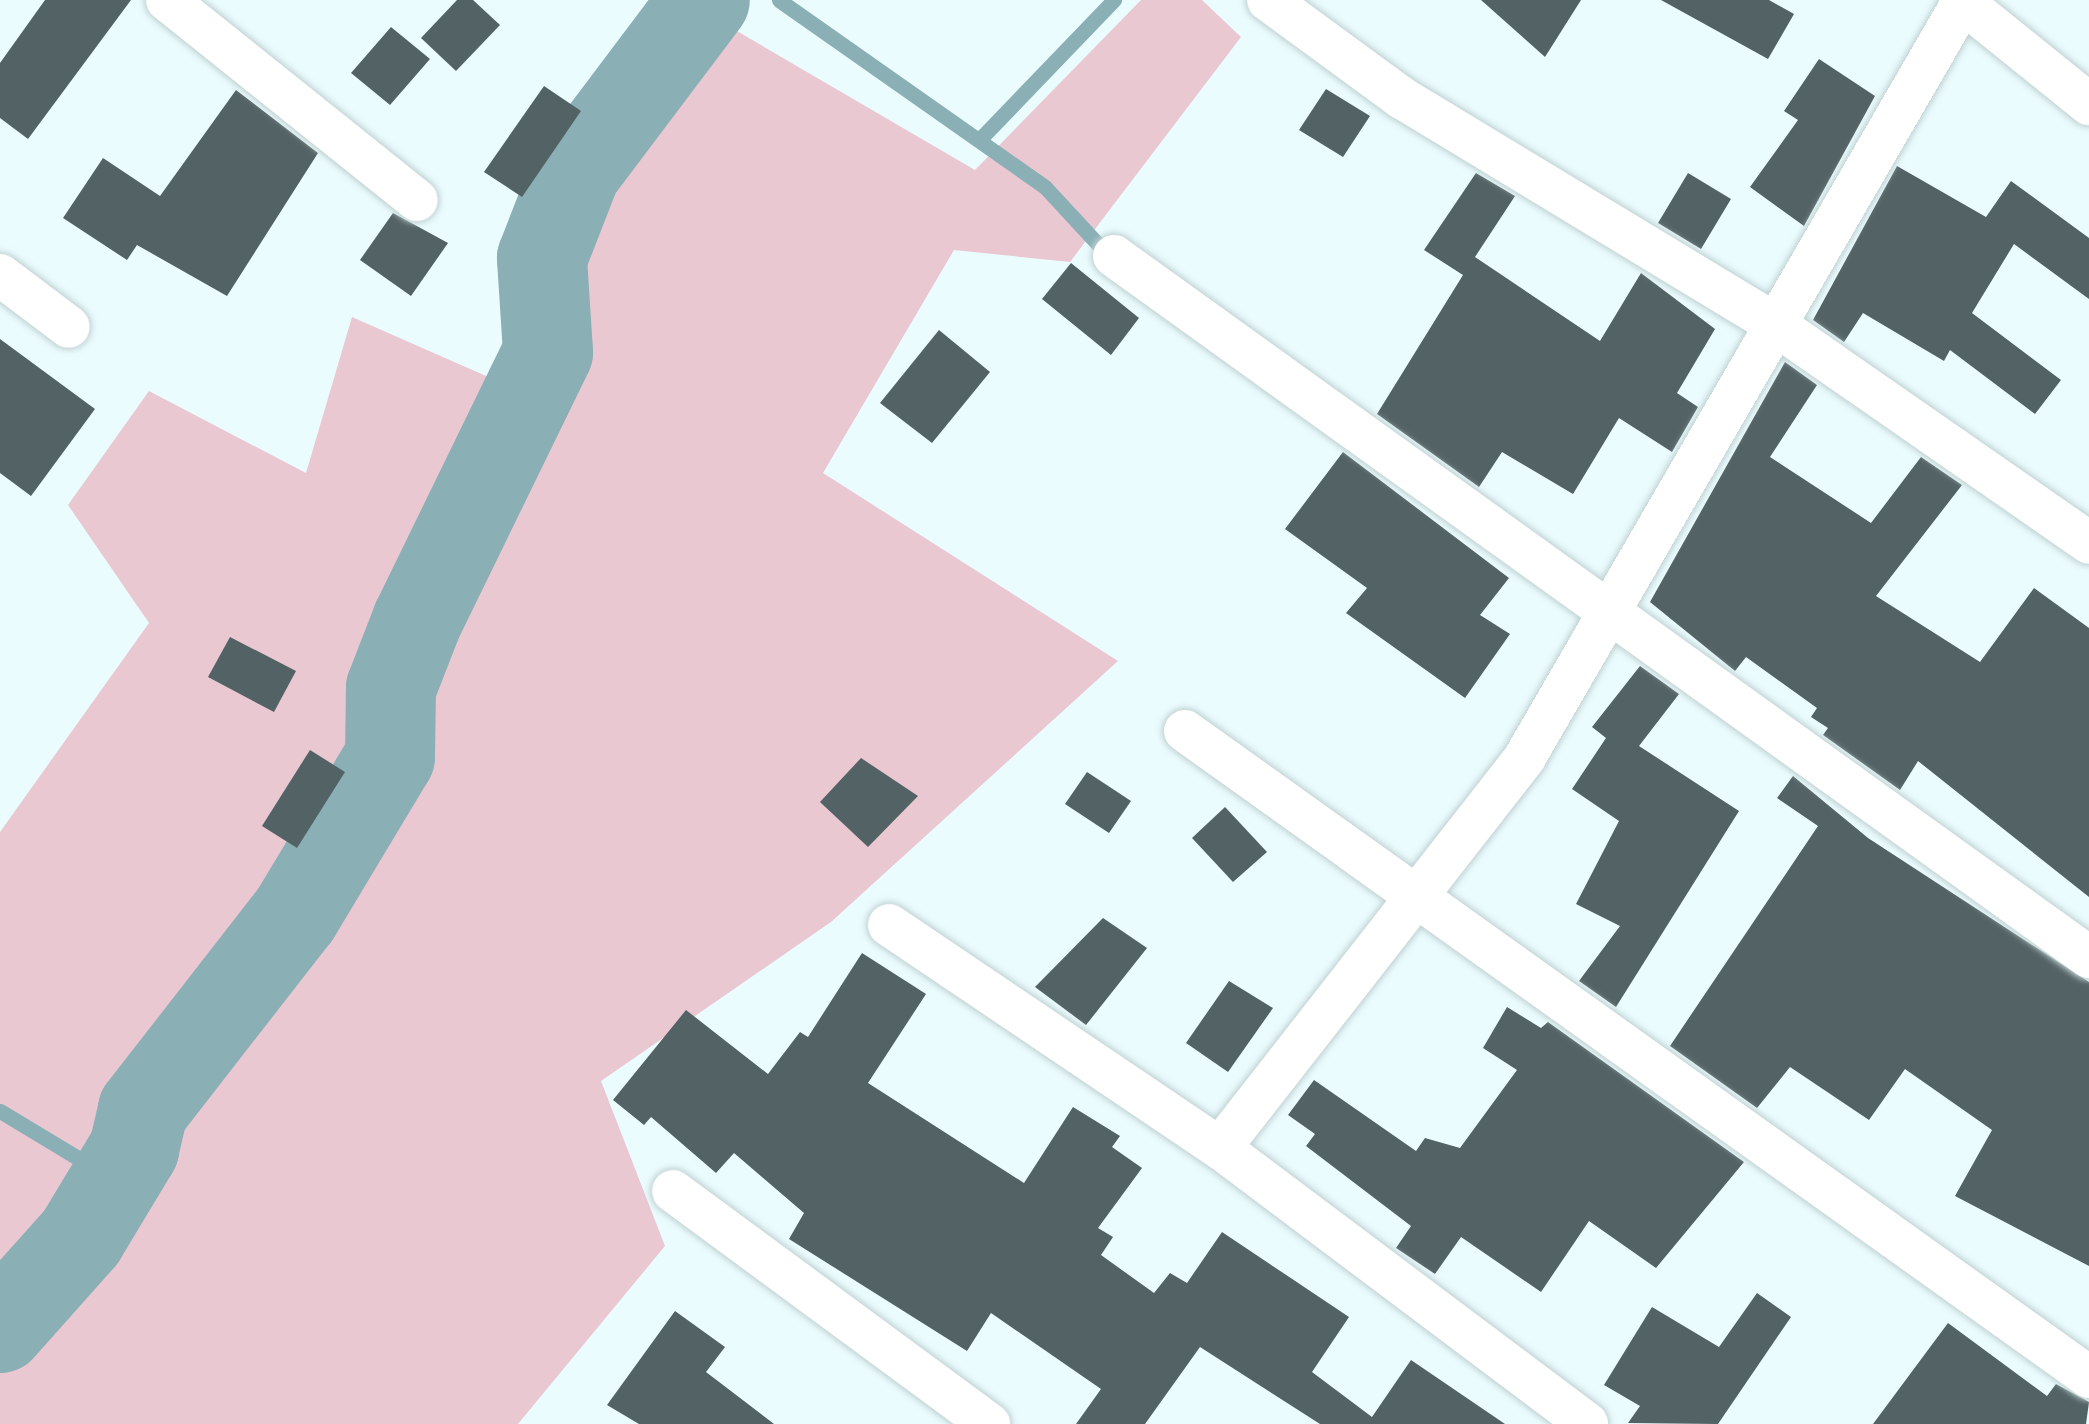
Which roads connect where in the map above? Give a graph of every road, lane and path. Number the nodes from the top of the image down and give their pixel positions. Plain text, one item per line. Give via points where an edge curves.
1 (167, 0) edge
2 (1268, 0) edge
3 (1962, 1) edge
4 (2089, 104) edge
5 (417, 200) dead end
6 (1114, 256) dead end
7 (0, 275) edge
8 (1773, 323) junction
9 (69, 327) dead end
10 (2089, 542) edge
11 (1607, 615) junction
12 (1185, 731) dead end
13 (1417, 896) junction
14 (889, 925) dead end
15 (2089, 957) edge
16 (1220, 1148) junction
17 (673, 1191) dead end
18 (2089, 1377) edge
19 (989, 1424) edge
20 (1587, 1424) edge

1 - 5 street
2 - 8 street via 1402,98
3 - 4 street
3 - 8 street
6 - 11 street
7 - 9 street
8 - 10 street
8 - 11 street
11 - 13 street via 1525,758
11 - 15 street
12 - 13 street
13 - 16 street
13 - 18 street
14 - 16 street
16 - 20 street
17 - 19 street

